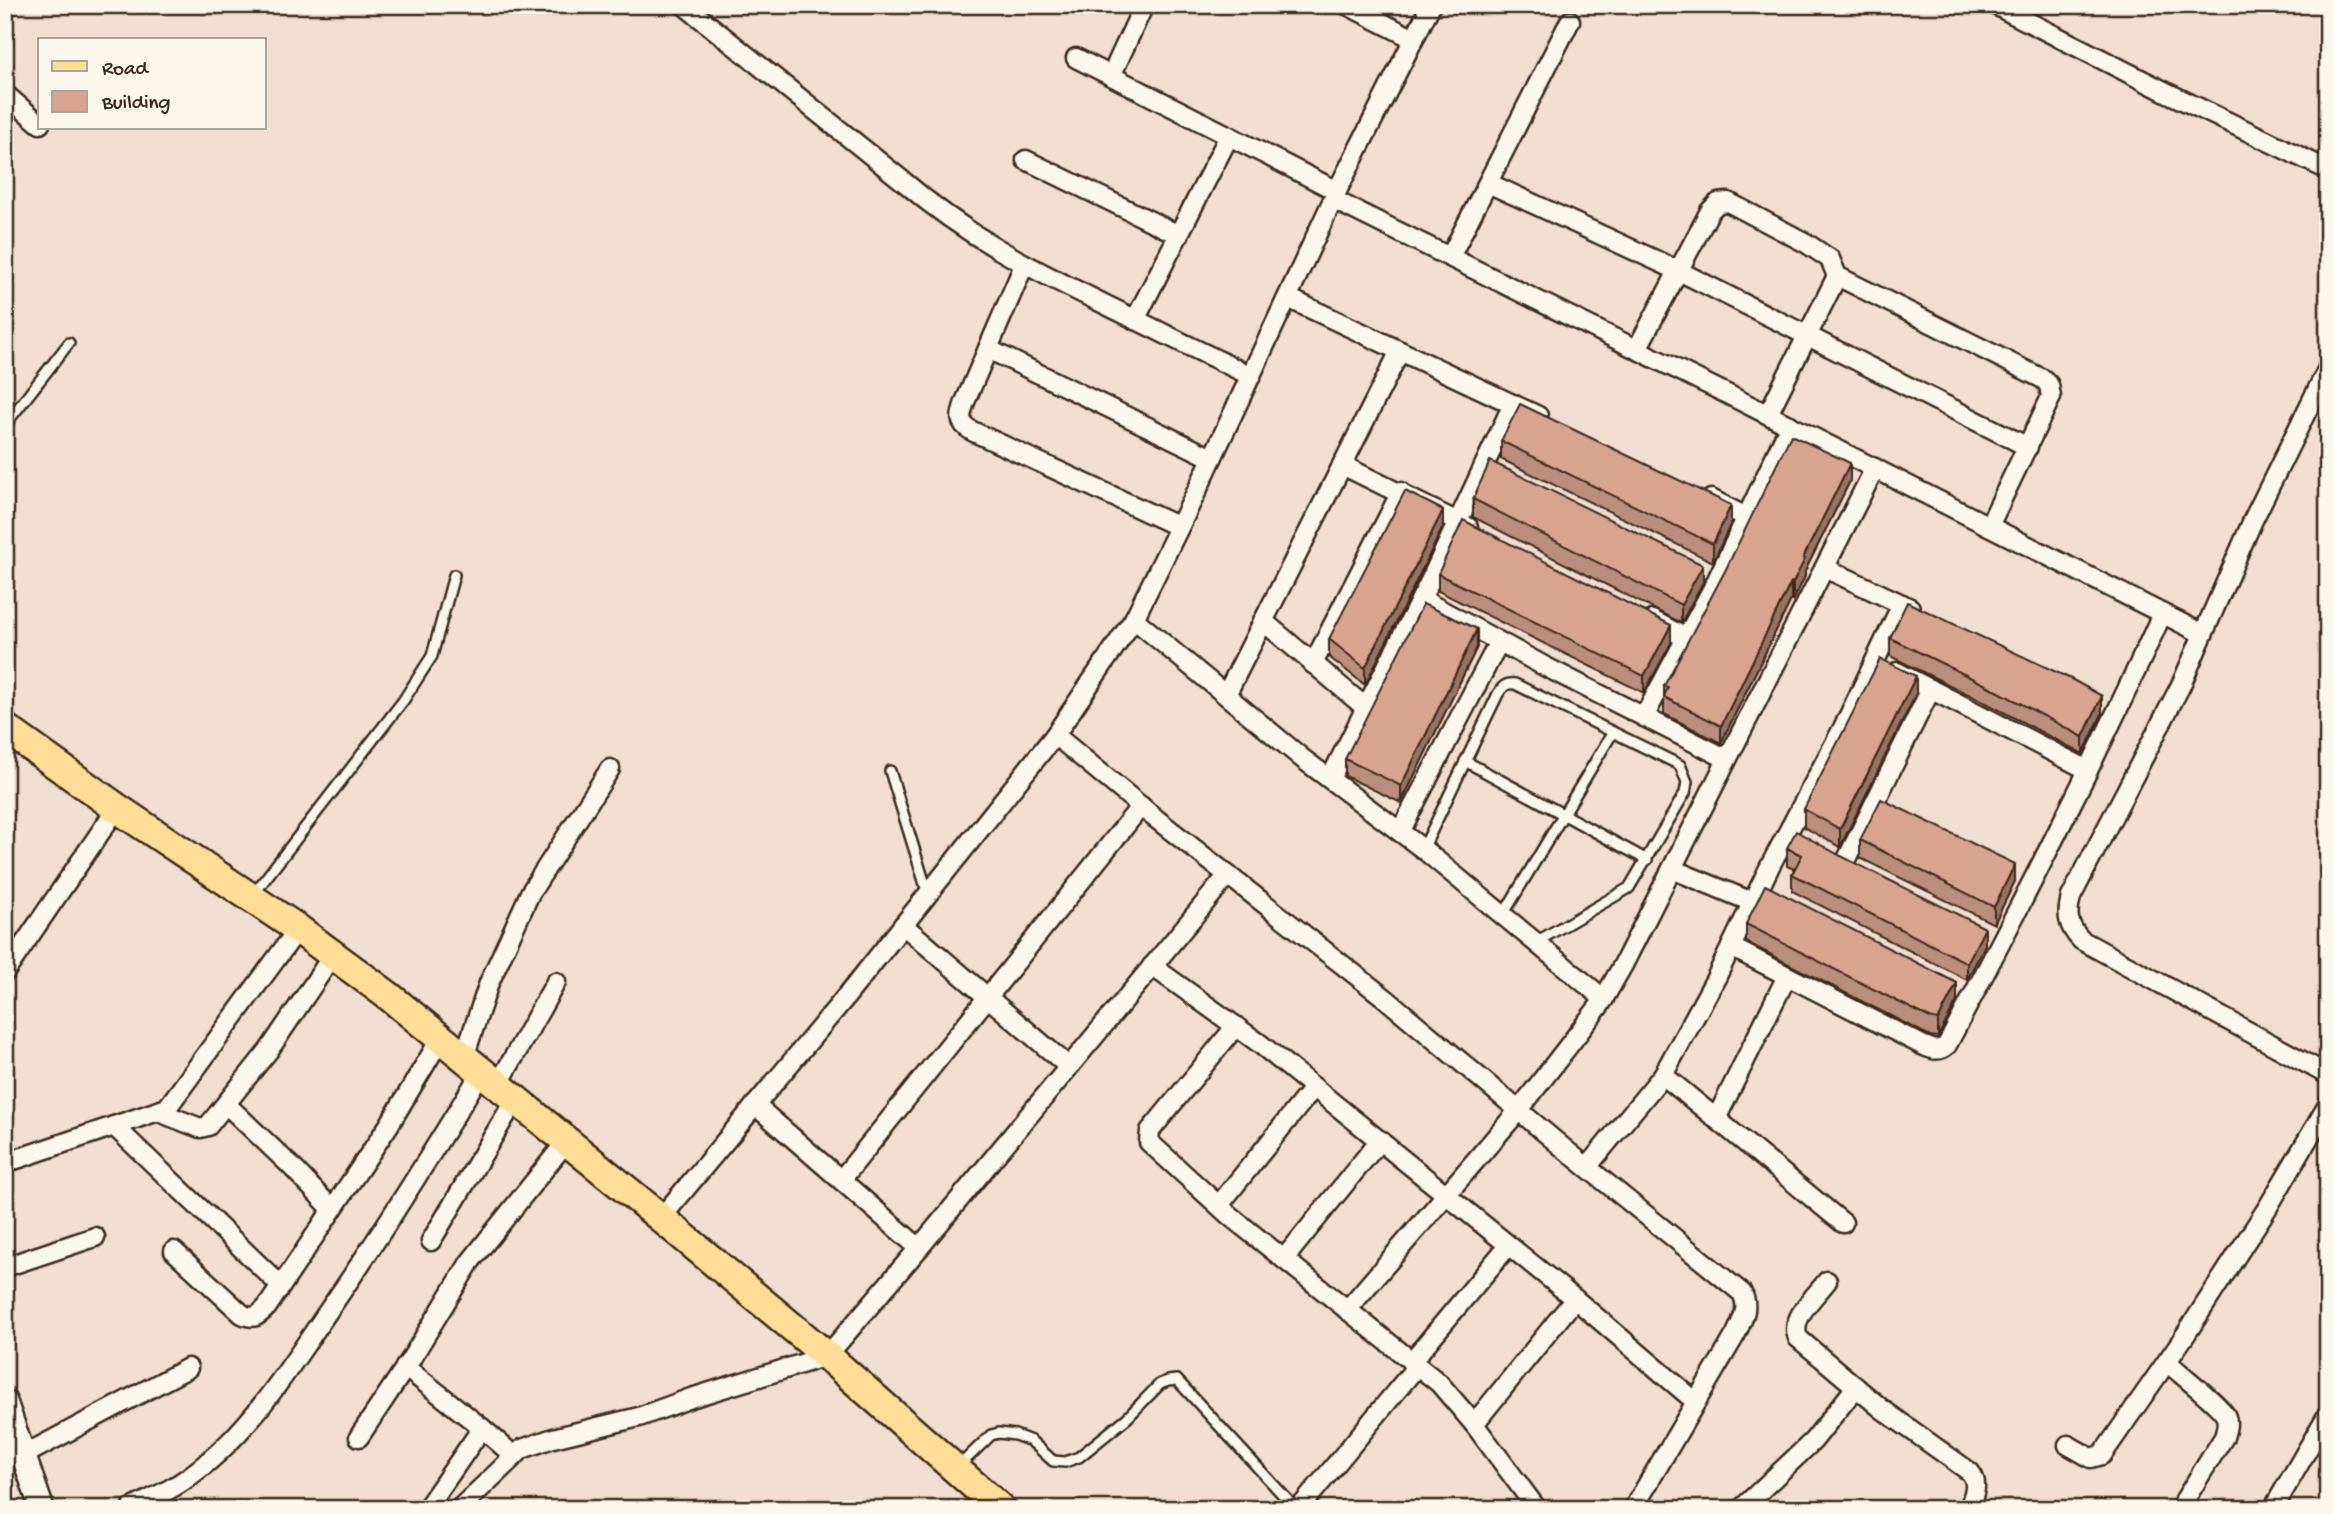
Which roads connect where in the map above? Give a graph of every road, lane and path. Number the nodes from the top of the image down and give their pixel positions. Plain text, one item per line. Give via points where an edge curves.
1 (684, 5) edge
2 (1144, 5) edge
3 (1347, 5) edge
4 (1431, 5) edge
5 (1995, 5) edge
6 (1570, 21) dead end
7 (1414, 39) junction
8 (1076, 58) dead end
9 (1111, 76) junction
10 (5, 94) edge
11 (38, 122) edge
12 (1229, 136) junction
13 (1026, 160) dead end
14 (2328, 170) edge
15 (1488, 183) junction
16 (1336, 196) junction
17 (1179, 235) junction
18 (1450, 257) junction
19 (1024, 265) junction
20 (1679, 271) junction
21 (1837, 276) junction
22 (1288, 298) junction
23 (1135, 320) junction
24 (1806, 335) junction
25 (69, 343) dead end
26 (988, 349) junction
27 (1637, 349) junction
28 (1401, 351) junction
29 (1251, 376) junction
30 (2326, 377) edge
31 (1513, 404) junction
32 (1768, 414) junction
33 (5, 425) edge
34 (1790, 425) junction
35 (1559, 426) edge
36 (2028, 447) junction
37 (1212, 458) junction
38 (1342, 465) junction
39 (1875, 468) junction
40 (1401, 492) junction
41 (1699, 493) edge
42 (1746, 517) junction
43 (1458, 523) junction
44 (1989, 526) junction
45 (1180, 527) junction
46 (1483, 535) edge
47 (1825, 568) junction
48 (454, 575) dead end
49 (1421, 599) junction
50 (1902, 604) junction
51 (1640, 614) edge
52 (2162, 614) junction
53 (1924, 615) edge
54 (1134, 619) junction
55 (1263, 621) junction
56 (2203, 634) junction
57 (1686, 638) junction
58 (1499, 642) junction
59 (1875, 661) junction
60 (1313, 664) junction
61 (1931, 689) junction
62 (1226, 695) junction
63 (2097, 698) edge
64 (1366, 708) junction
65 (2118, 710) junction
66 (1644, 717) junction
67 (5, 728) edge
68 (1613, 732) junction
69 (1055, 735) junction
70 (1727, 759) junction
71 (1465, 761) junction
72 (610, 769) dead end
73 (2088, 770) junction
74 (890, 771) dead end
75 (1330, 779) junction
76 (1141, 806) junction
77 (117, 807) junction
78 (1563, 816) junction
79 (1400, 832) junction
80 (1423, 849) junction
81 (1647, 860) junction
82 (1672, 869) junction
83 (1864, 873) edge
84 (1228, 875) junction
85 (928, 894) junction
86 (1761, 894) junction
87 (251, 897) junction
88 (1503, 915) junction
89 (903, 925) junction
90 (298, 929) junction
91 (1536, 942) junction
92 (1731, 947) junction
93 (333, 955) junction
94 (1152, 966) junction
95 (5, 972) edge
96 (1787, 976) junction
97 (556, 982) dead end
98 (987, 997) junction
99 (1604, 999) junction
100 (1236, 1026) junction
101 (441, 1038) junction
102 (1068, 1066) junction
103 (1663, 1074) junction
104 (2328, 1075) edge
105 (490, 1078) junction
106 (1314, 1087) junction
107 (226, 1104) junction
108 (755, 1105) junction
109 (2328, 1105) edge
110 (1519, 1110) junction
111 (159, 1112) junction
112 (1716, 1119) junction
113 (114, 1126) junction
114 (1380, 1140) junction
115 (566, 1142) junction
116 (5, 1163) edge
117 (1587, 1167) junction
118 (841, 1180) junction
119 (1446, 1195) junction
120 (1219, 1205) junction
121 (332, 1209) junction
122 (661, 1217) junction
123 (1843, 1223) dead end
124 (95, 1237) dead end
125 (431, 1241) dead end
126 (1508, 1246) junction
127 (919, 1248) junction
128 (174, 1251) dead end
129 (1284, 1259) junction
130 (5, 1267) edge
131 (1827, 1281) dead end
132 (281, 1286) junction
133 (1575, 1299) junction
134 (1347, 1310) junction
135 (827, 1356) junction
136 (2167, 1362) junction
137 (1414, 1364) junction
138 (405, 1367) junction
139 (188, 1368) dead end
140 (1856, 1387) junction
141 (5, 1402) edge
142 (1696, 1402) junction
143 (2328, 1414) edge
144 (1474, 1424) junction
145 (482, 1428) junction
146 (10, 1434) edge
147 (359, 1437) dead end
148 (2068, 1445) dead end
149 (24, 1455) junction
150 (513, 1455) junction
151 (957, 1469) junction
152 (993, 1506) edge
153 (42, 1509) edge
154 (131, 1509) edge
155 (426, 1509) edge
156 (458, 1509) edge
157 (1297, 1509) edge
158 (1537, 1509) edge
159 (1633, 1509) edge
160 (1741, 1509) edge
161 (1969, 1509) edge
162 (2179, 1509) edge
163 (2273, 1509) edge

1 - 19 street via 937,211
2 - 9 street
3 - 7 street
4 - 7 street
5 - 14 street
6 - 15 street
7 - 16 street
8 - 9 street
9 - 12 street
10 - 11 street
12 - 16 street
12 - 17 street
13 - 17 street
15 - 18 street
15 - 20 street
16 - 18 street
16 - 22 street
17 - 23 street
18 - 27 street
19 - 23 street
19 - 26 street
20 - 21 street via 1710,211 1718,203 1728,202 1830,258
20 - 24 street
20 - 27 street
21 - 24 street
21 - 36 street via 2043,379 2051,397
22 - 28 street
22 - 29 street
23 - 29 street
24 - 32 street
24 - 36 street
25 - 33 lane
26 - 37 street
26 - 45 street via 960,415 966,428
27 - 32 street
28 - 31 street
28 - 38 street
29 - 37 street
30 - 56 street via 2253,520
31 - 35 street
31 - 43 street via 1492,467
32 - 34 street
34 - 39 street
34 - 42 street
36 - 44 street
37 - 45 street
38 - 40 street
38 - 55 street
39 - 44 street
39 - 47 street
40 - 43 street
40 - 60 street
41 - 42 street
42 - 57 street via 1712,574
43 - 46 street
43 - 49 street
44 - 52 street
45 - 54 street
47 - 50 street
47 - 70 street
48 - 87 lane via 426,668
49 - 58 street
49 - 64 street
50 - 53 street
50 - 59 street
51 - 57 street
52 - 56 street
52 - 65 street
54 - 62 street
54 - 69 street
55 - 60 street
55 - 62 street
56 - 104 street via 2071,897 2068,921 2081,940
57 - 66 street
58 - 66 street
58 - 79 street
59 - 61 street
59 - 86 street
60 - 64 street
61 - 73 street
61 - 83 street via 1839,860
62 - 75 street
63 - 65 street
64 - 75 street
65 - 73 street
66 - 70 street
67 - 77 main road
68 - 71 lane via 1509,684 1498,694
68 - 78 lane
68 - 81 lane via 1680,765 1685,774 1685,793
69 - 76 street
69 - 85 street
70 - 82 street
71 - 78 lane
71 - 80 lane
72 - 105 street via 530,892 489,983
73 - 96 street via 1941,1050
74 - 85 lane
75 - 79 street
76 - 84 street
76 - 98 street
77 - 87 main road
77 - 95 street
78 - 81 lane
78 - 88 lane
79 - 80 street
80 - 88 street
81 - 91 lane via 1622,894
82 - 86 street
82 - 99 street
84 - 94 street
84 - 110 street
85 - 89 street
86 - 92 street
87 - 90 main road
88 - 91 street
89 - 98 street
89 - 108 street
90 - 93 main road
90 - 111 street via 172,1103
91 - 99 street
92 - 96 street
92 - 103 street
93 - 101 main road
93 - 107 street
94 - 100 street
94 - 102 street
96 - 112 street
97 - 105 street
98 - 102 street
98 - 118 street
99 - 110 street
100 - 106 street
100 - 120 street via 1148,1137 1153,1147
101 - 105 main road
101 - 121 street
102 - 127 street
103 - 112 street
103 - 117 street
105 - 115 main road
105 - 125 street
105 - 154 street via 253,1418 182,1482
106 - 114 street
106 - 120 street
107 - 111 street via 208,1126 200,1128
107 - 121 street
108 - 118 street
108 - 122 street
109 - 136 street
110 - 117 street
110 - 119 street
111 - 113 street
112 - 123 street
113 - 116 street
113 - 132 street
114 - 119 street
114 - 129 street
115 - 122 main road
115 - 138 street via 470,1262
117 - 142 street via 1742,1293 1747,1302 1736,1334
118 - 127 street
119 - 126 street
119 - 134 street
120 - 129 street
121 - 132 street
122 - 135 main road
124 - 130 street
126 - 133 street
126 - 137 street
127 - 135 street
128 - 132 street via 250,1318 267,1307
129 - 134 street
131 - 140 street via 1796,1321 1795,1330 1798,1338
133 - 142 street
133 - 144 street
134 - 137 street
135 - 150 street via 639,1418 554,1438
135 - 151 main road
136 - 148 street via 2102,1455 2091,1458
136 - 162 street via 2218,1407 2227,1425
137 - 144 street via 1439,1383
137 - 157 street
138 - 145 street
138 - 147 street
139 - 149 street
140 - 160 street via 1813,1441
140 - 161 street via 1970,1472 1976,1485
141 - 146 street
142 - 159 street
143 - 163 street
144 - 158 street
145 - 150 street
145 - 155 street
146 - 149 street
149 - 153 street
150 - 156 street
151 - 152 main road
151 - 157 lane via 991,1435 999,1433 1031,1441 1059,1463 1079,1457 1160,1384 1177,1380

